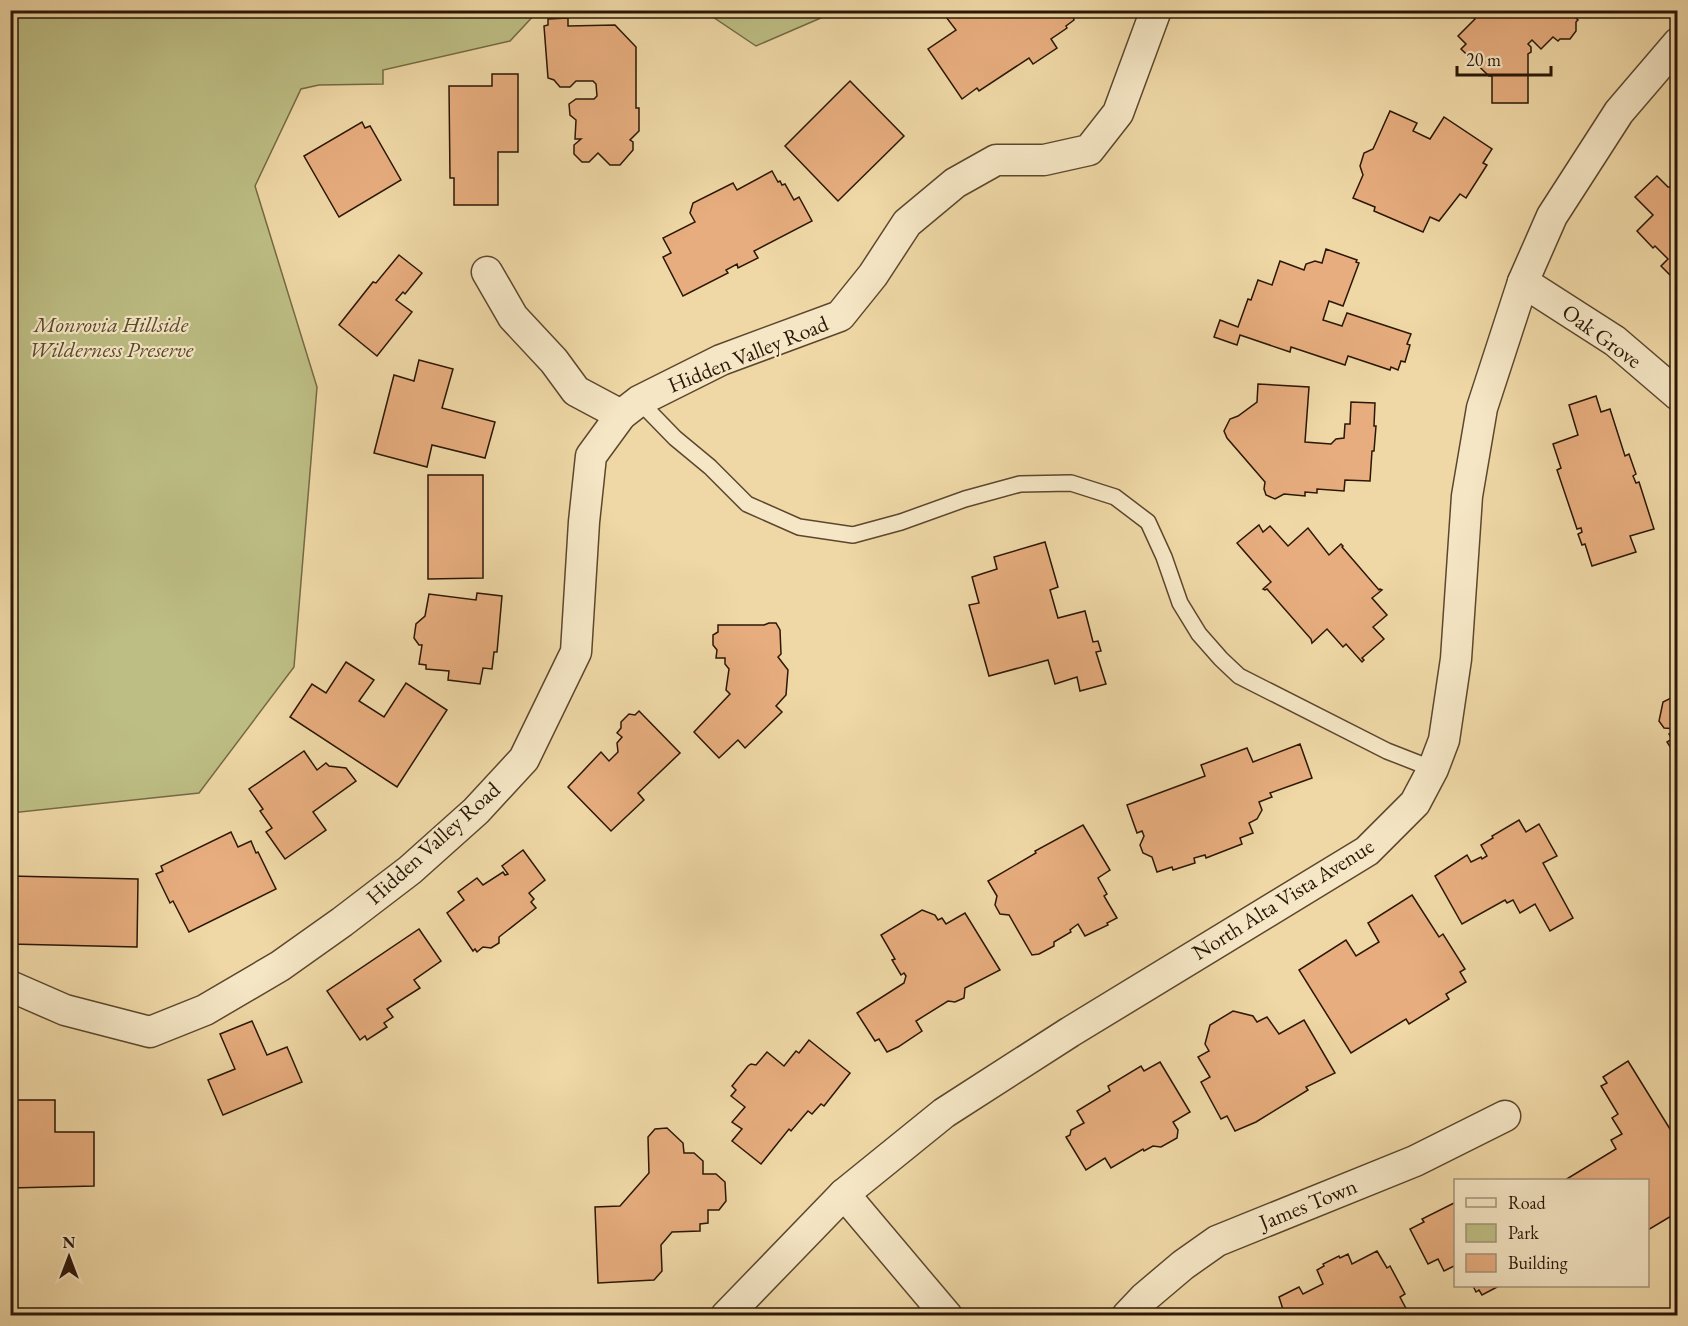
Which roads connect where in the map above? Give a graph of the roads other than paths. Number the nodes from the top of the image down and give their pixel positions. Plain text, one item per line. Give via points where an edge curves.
1 (1156, 10) edge
2 (1677, 43) edge
3 (487, 272) dead end
4 (1523, 282) junction
5 (1677, 395) edge
6 (630, 408) junction
7 (1433, 769) junction
8 (10, 986) edge
9 (1504, 1116) dead end
10 (844, 1194) junction
11 (726, 1316) edge
12 (947, 1316) edge
13 (1127, 1316) edge

1 - 6 street, Hidden Valley Road via 1118,113 1089,150 1044,160 996,160 955,183 907,223 840,316 721,360
2 - 4 street, North Alta Vista Avenue via 1619,112 1552,216
3 - 6 street via 513,317 576,391
4 - 5 street, Oak Grove via 1615,341
4 - 7 street, North Alta Vista Avenue via 1482,408 1467,496 1456,659 1444,740
6 - 7 lane via 675,438 747,504 800,527 853,535 1020,484 1071,483 1115,498 1148,522 1180,603 1199,634 1239,676 1387,751
6 - 8 street, Hidden Valley Road via 591,456 576,652 525,759 476,811 410,870 280,966 206,1010 150,1032 64,1010
7 - 10 street, North Alta Vista Avenue via 1415,803 1367,851 944,1113
9 - 13 street, James Town via 1415,1161 1217,1241 1183,1265
10 - 11 street, North Alta Vista Avenue
10 - 12 street

